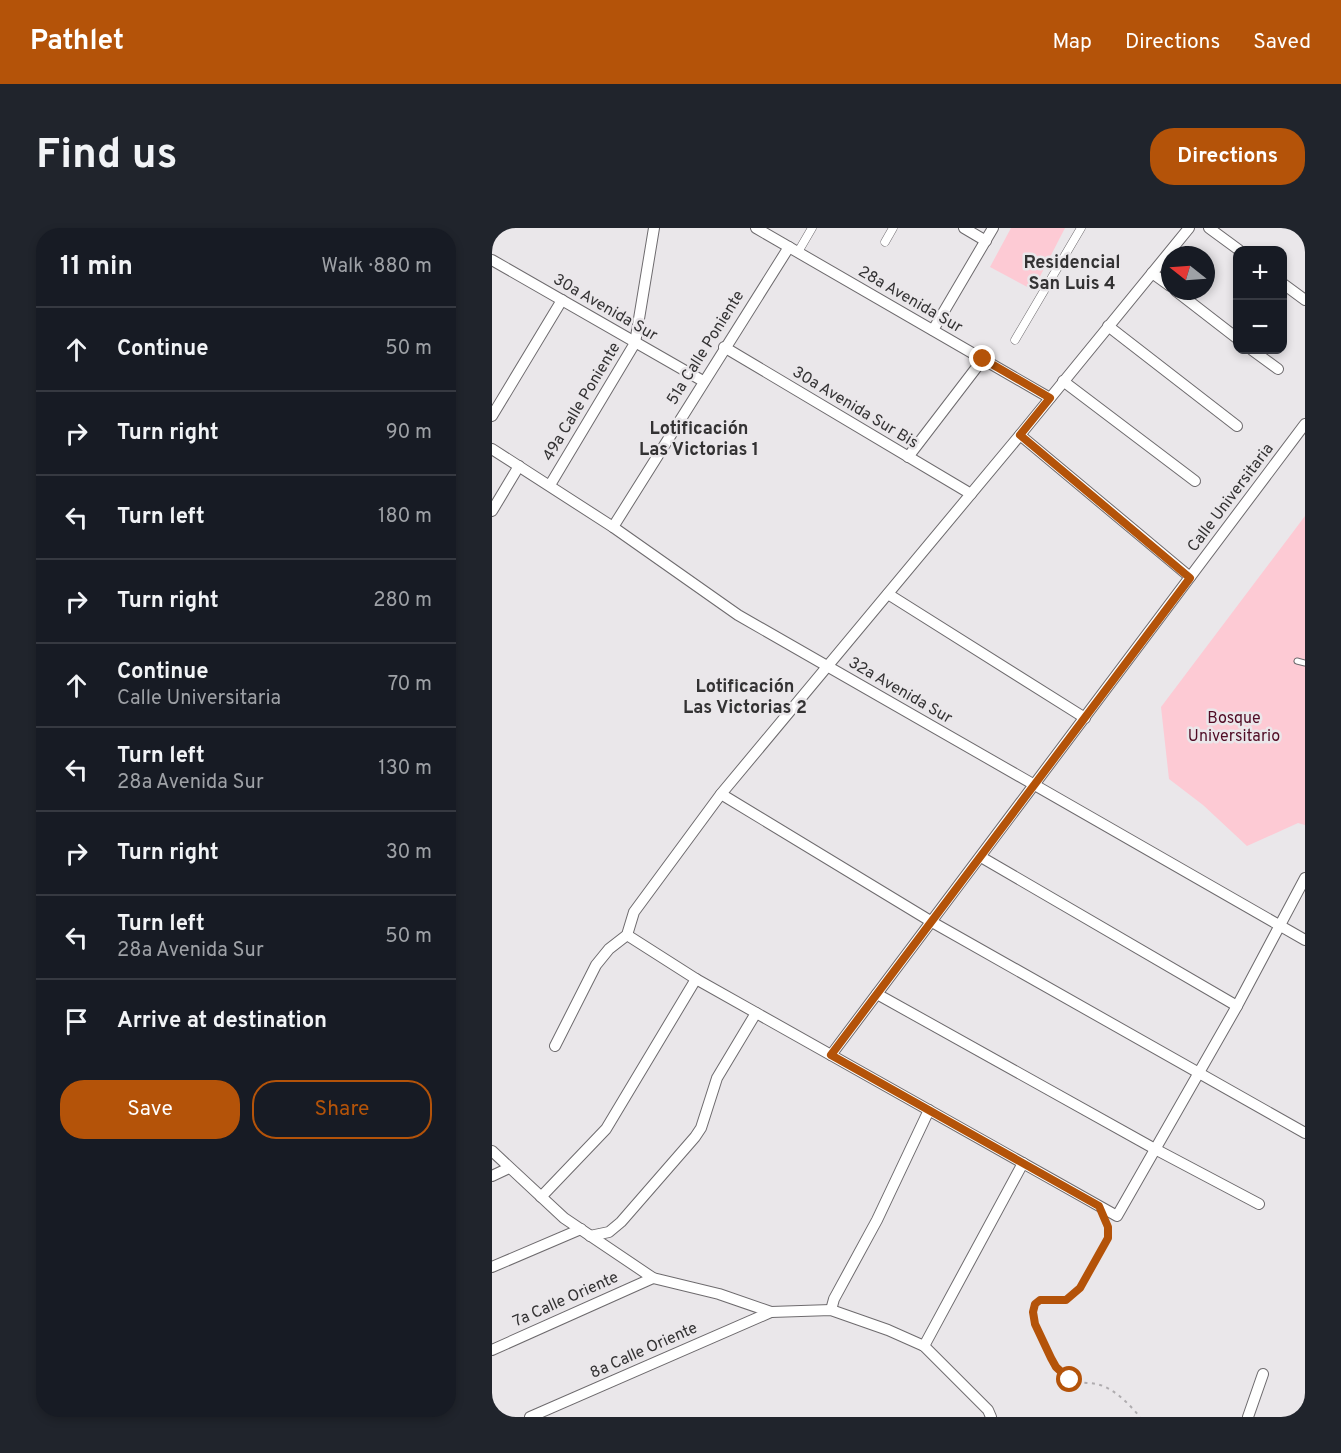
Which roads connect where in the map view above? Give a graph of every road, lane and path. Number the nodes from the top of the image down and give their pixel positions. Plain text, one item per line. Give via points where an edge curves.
1 (654, 228) edge
2 (756, 228) edge
3 (812, 228) edge
4 (893, 228) edge
5 (964, 228) edge
6 (993, 228) edge
7 (1081, 228) edge
8 (1209, 228) edge
9 (1187, 229) edge
10 (986, 241) junction
11 (885, 242) dead end
12 (1234, 246) edge
13 (793, 250) junction
14 (492, 260) edge
15 (1152, 273) junction
16 (1161, 280) edge
17 (1287, 287) edge
18 (561, 300) junction
19 (1188, 300) edge
20 (1305, 300) edge
21 (1108, 326) junction
22 (933, 330) junction
23 (1233, 335) edge
24 (1016, 340) dead end
25 (635, 343) junction
26 (724, 347) junction
27 (1257, 354) edge
28 (983, 359) junction
29 (1278, 369) dead end
30 (703, 381) junction
31 (1064, 381) junction
32 (1050, 398) junction
33 (492, 416) edge
34 (1305, 424) edge
35 (1237, 426) dead end
36 (1020, 435) junction
37 (492, 449) edge
38 (908, 457) junction
39 (519, 466) junction
40 (1195, 481) dead end
41 (550, 485) junction
42 (971, 494) junction
43 (492, 511) edge
44 (613, 527) junction
45 (1190, 578) junction
46 (888, 594) junction
47 (1297, 661) dead end
48 (1305, 663) edge
49 (827, 667) junction
50 (1085, 718) junction
51 (1034, 785) junction
52 (721, 794) junction
53 (981, 857) junction
54 (1305, 878) edge
55 (932, 922) junction
56 (1279, 925) junction
57 (627, 935) junction
58 (1305, 940) edge
59 (696, 979) junction
60 (877, 994) junction
61 (1237, 1006) junction
62 (756, 1013) junction
63 (555, 1046) dead end
64 (831, 1055) junction
65 (1199, 1072) junction
66 (929, 1110) junction
67 (1305, 1133) edge
68 (1155, 1149) junction
69 (492, 1151) edge
70 (1023, 1163) junction
71 (509, 1168) junction
72 (492, 1176) edge
73 (541, 1197) junction
74 (1259, 1204) dead end
75 (1099, 1206) junction
76 (585, 1233) junction
77 (492, 1267) edge
78 (653, 1278) junction
79 (831, 1310) junction
80 (771, 1312) junction
81 (924, 1346) junction
82 (492, 1350) edge
83 (1263, 1374) dead end
84 (550, 1413) edge
85 (530, 1417) edge
86 (991, 1417) edge
87 (1140, 1417) edge
88 (1248, 1417) edge

1 - 25 street, 49a Calle Poniente
2 - 13 street, 28a Avenida Sur
3 - 13 street
4 - 11 street
5 - 10 street
6 - 10 street
7 - 24 street
8 - 12 street
9 - 15 street
10 - 22 street
13 - 22 street, 28a Avenida Sur
13 - 26 street, 51a Calle Poniente
14 - 18 street, 30a Avenida Sur
15 - 16 street
15 - 21 street
17 - 20 street
18 - 25 street, 30a Avenida Sur
18 - 33 street
19 - 23 street
21 - 31 street
21 - 35 street
22 - 28 street, 28a Avenida Sur
25 - 30 street, 30a Avenida Sur
25 - 41 street, 49a Calle Poniente
26 - 30 street, 51a Calle Poniente
26 - 38 street, 30a Avenida Sur Bis
27 - 29 street
28 - 32 street, 28a Avenida Sur
28 - 38 street
30 - 44 street, 51a Calle Poniente
31 - 32 street
31 - 40 street
32 - 36 street
34 - 45 street, Calle Universitaria
36 - 42 street
36 - 45 street
37 - 39 street, 32a Avenida Sur
38 - 42 street, 30a Avenida Sur Bis
39 - 41 street, 32a Avenida Sur
39 - 43 street
41 - 44 street, 32a Avenida Sur
42 - 46 street
44 - 49 street, 32a Avenida Sur via 738,615
45 - 50 street, Calle Universitaria
46 - 49 street
46 - 50 street
47 - 48 lane
49 - 51 street, 32a Avenida Sur
49 - 52 street
50 - 51 street, Calle Universitaria
51 - 53 street, Calle Universitaria
51 - 56 street, 32a Avenida Sur
52 - 55 street
52 - 57 street via 634,912
53 - 55 street, Calle Universitaria
53 - 61 street
54 - 56 street
55 - 60 street, Calle Universitaria
55 - 65 street
56 - 58 street, 32a Avenida Sur
56 - 61 street
57 - 59 street
57 - 63 street via 596,965
59 - 62 street
59 - 73 street via 606,1129
60 - 64 street, Calle Universitaria
60 - 68 street
61 - 65 street
62 - 64 street
62 - 76 street via 717,1077 696,1137 609,1233
64 - 66 street
65 - 67 street
65 - 68 street
66 - 70 street
66 - 79 street
68 - 74 street
68 - 75 street via 1117,1216
69 - 71 street
70 - 75 street
70 - 81 street
71 - 72 street
71 - 73 street
73 - 76 street
75 - 87 path via 1108,1238 1080,1288 1066,1300 1040,1300 1035,1304 1035,1324 1063,1374 1077,1383 1104,1386
76 - 77 street
76 - 78 street
78 - 80 street
78 - 82 street, 7a Calle Oriente
79 - 80 street
79 - 81 street
80 - 84 street, 8a Calle Oriente
81 - 86 street
83 - 88 street
84 - 85 street, 8a Calle Oriente

